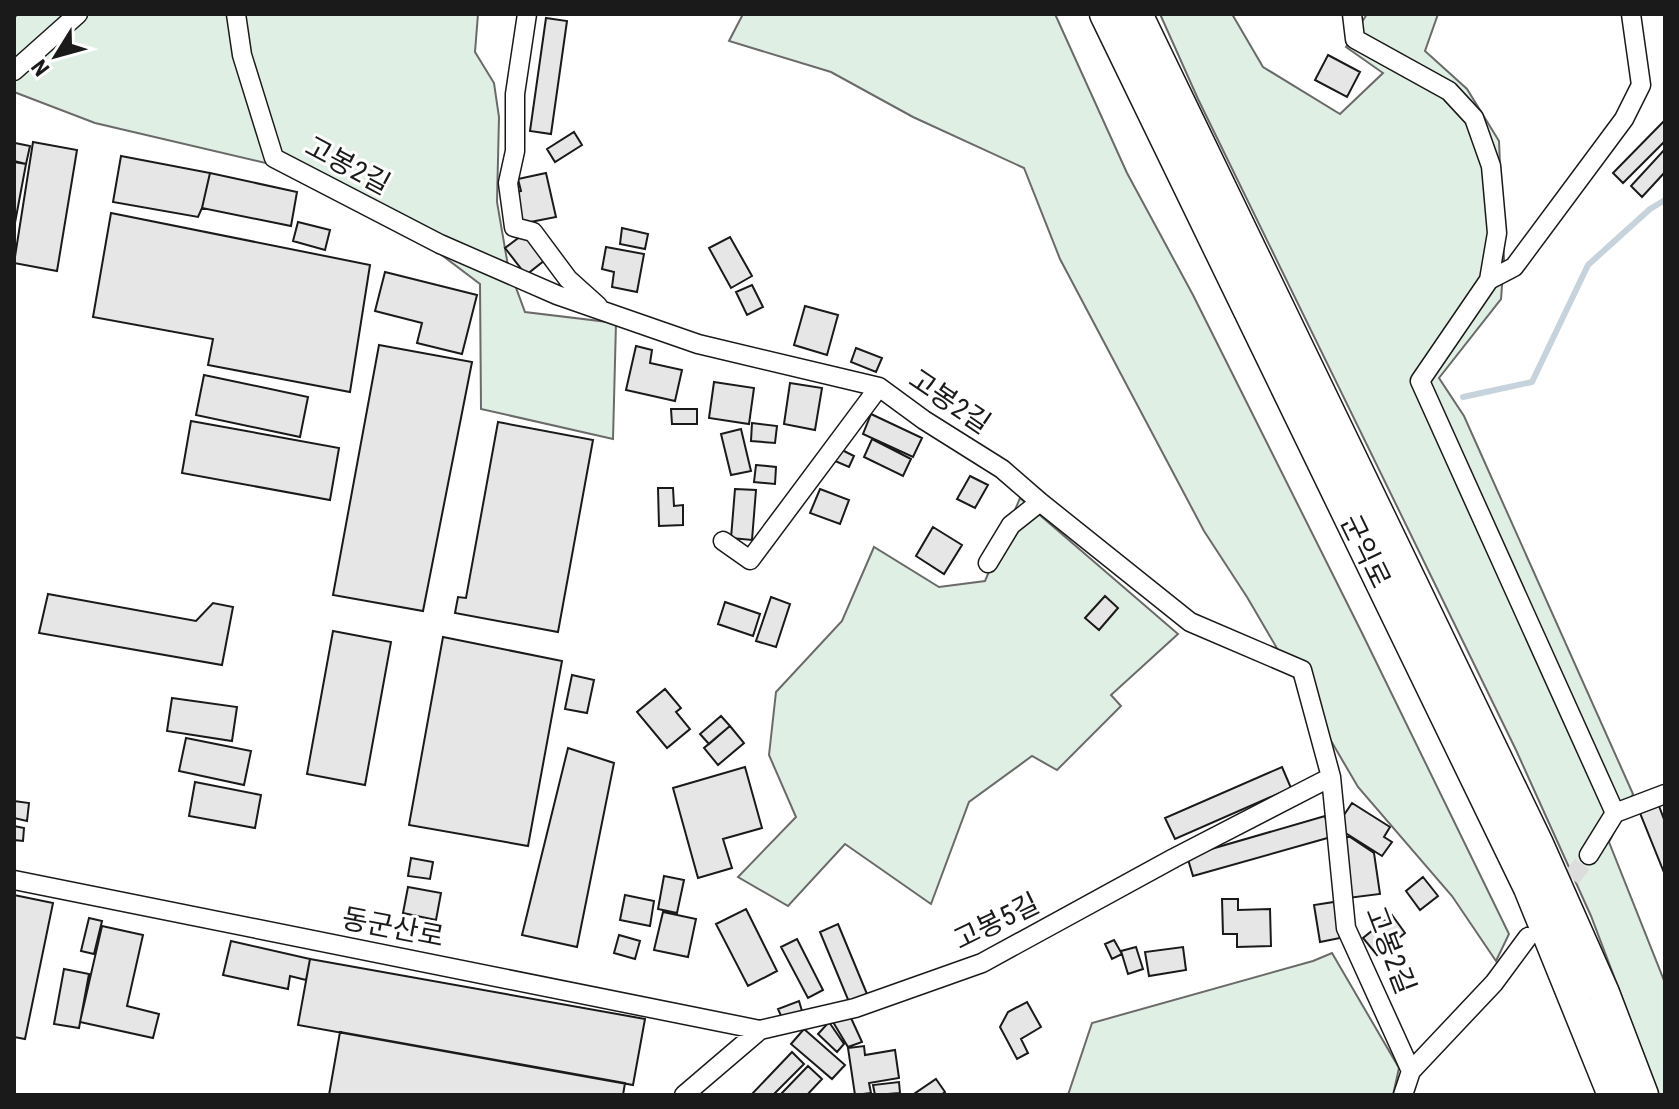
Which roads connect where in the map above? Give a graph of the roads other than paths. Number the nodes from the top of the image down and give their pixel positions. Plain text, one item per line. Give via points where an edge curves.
1 (78, 14) edge
2 (236, 14) edge
3 (527, 14) edge
4 (1105, 14) edge
5 (1137, 14) edge
6 (1352, 14) edge
7 (1631, 14) edge
8 (14, 71) edge
9 (1489, 280) junction
10 (603, 311) junction
11 (879, 387) junction
12 (1040, 502) junction
13 (723, 541) dead end
14 (988, 563) dead end
15 (1331, 777) junction
16 (1665, 794) edge
17 (1615, 813) junction
18 (1589, 855) tunnel mouth
19 (14, 880) edge
20 (1528, 937) dead end
21 (760, 1030) junction
22 (1411, 1071) junction
23 (684, 1095) edge
24 (1403, 1095) edge
25 (1613, 1095) edge
26 (1643, 1095) edge

1 - 8 street
2 - 10 street, 고봉2길 via 242,55 274,158 440,244
3 - 10 street via 508,183 514,227 533,232 568,279
4 - 25 highway, 군익로 via 1529,888
5 - 26 highway, 군익로 via 1538,844
6 - 9 street via 1355,39 1449,91 1474,118 1491,166 1497,233
7 - 9 street via 1641,85 1624,119 1514,267
9 - 17 street via 1420,381
10 - 11 street, 고봉2길 via 698,344
11 - 12 street, 고봉2길 via 1002,469
11 - 13 street via 750,560
12 - 14 street via 1011,525
12 - 15 street, 고봉2길 via 1190,622 1302,670
15 - 21 street, 고봉5길 via 982,963 855,1008
15 - 22 street, 고봉2길 via 1346,928
16 - 17 street
17 - 18 street
19 - 21 street, 동군산로
20 - 22 street via 1494,983
21 - 23 street, 고봉5길
22 - 24 street

